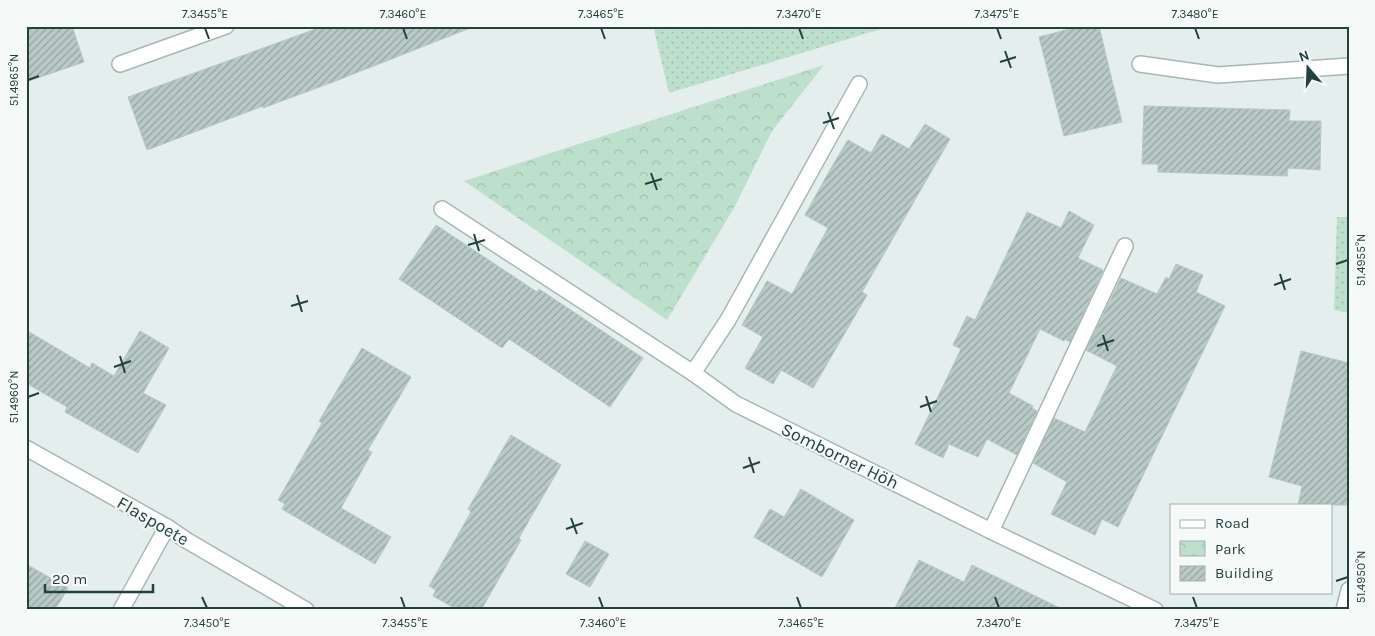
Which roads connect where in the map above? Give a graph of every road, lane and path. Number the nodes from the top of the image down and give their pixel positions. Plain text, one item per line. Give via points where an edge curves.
1 (226, 26) edge
2 (120, 64) dead end
3 (1140, 64) dead end
4 (1349, 66) edge
5 (859, 84) dead end
6 (442, 209) dead end
7 (1125, 246) dead end
8 (693, 373) junction
9 (26, 448) edge
10 (167, 527) junction
11 (991, 531) junction
12 (1349, 590) edge
13 (121, 610) edge
14 (306, 610) edge
15 (1155, 610) edge
16 (1344, 610) edge

1 - 2 street
3 - 4 street via 1218,75
5 - 8 street via 728,320
6 - 8 street, Somborner Höh
7 - 11 street
8 - 11 street, Somborner Höh via 736,404
9 - 10 street, Flaspoete
10 - 13 street
10 - 14 street, Flaspoete
11 - 15 street, Somborner Höh
12 - 16 street

